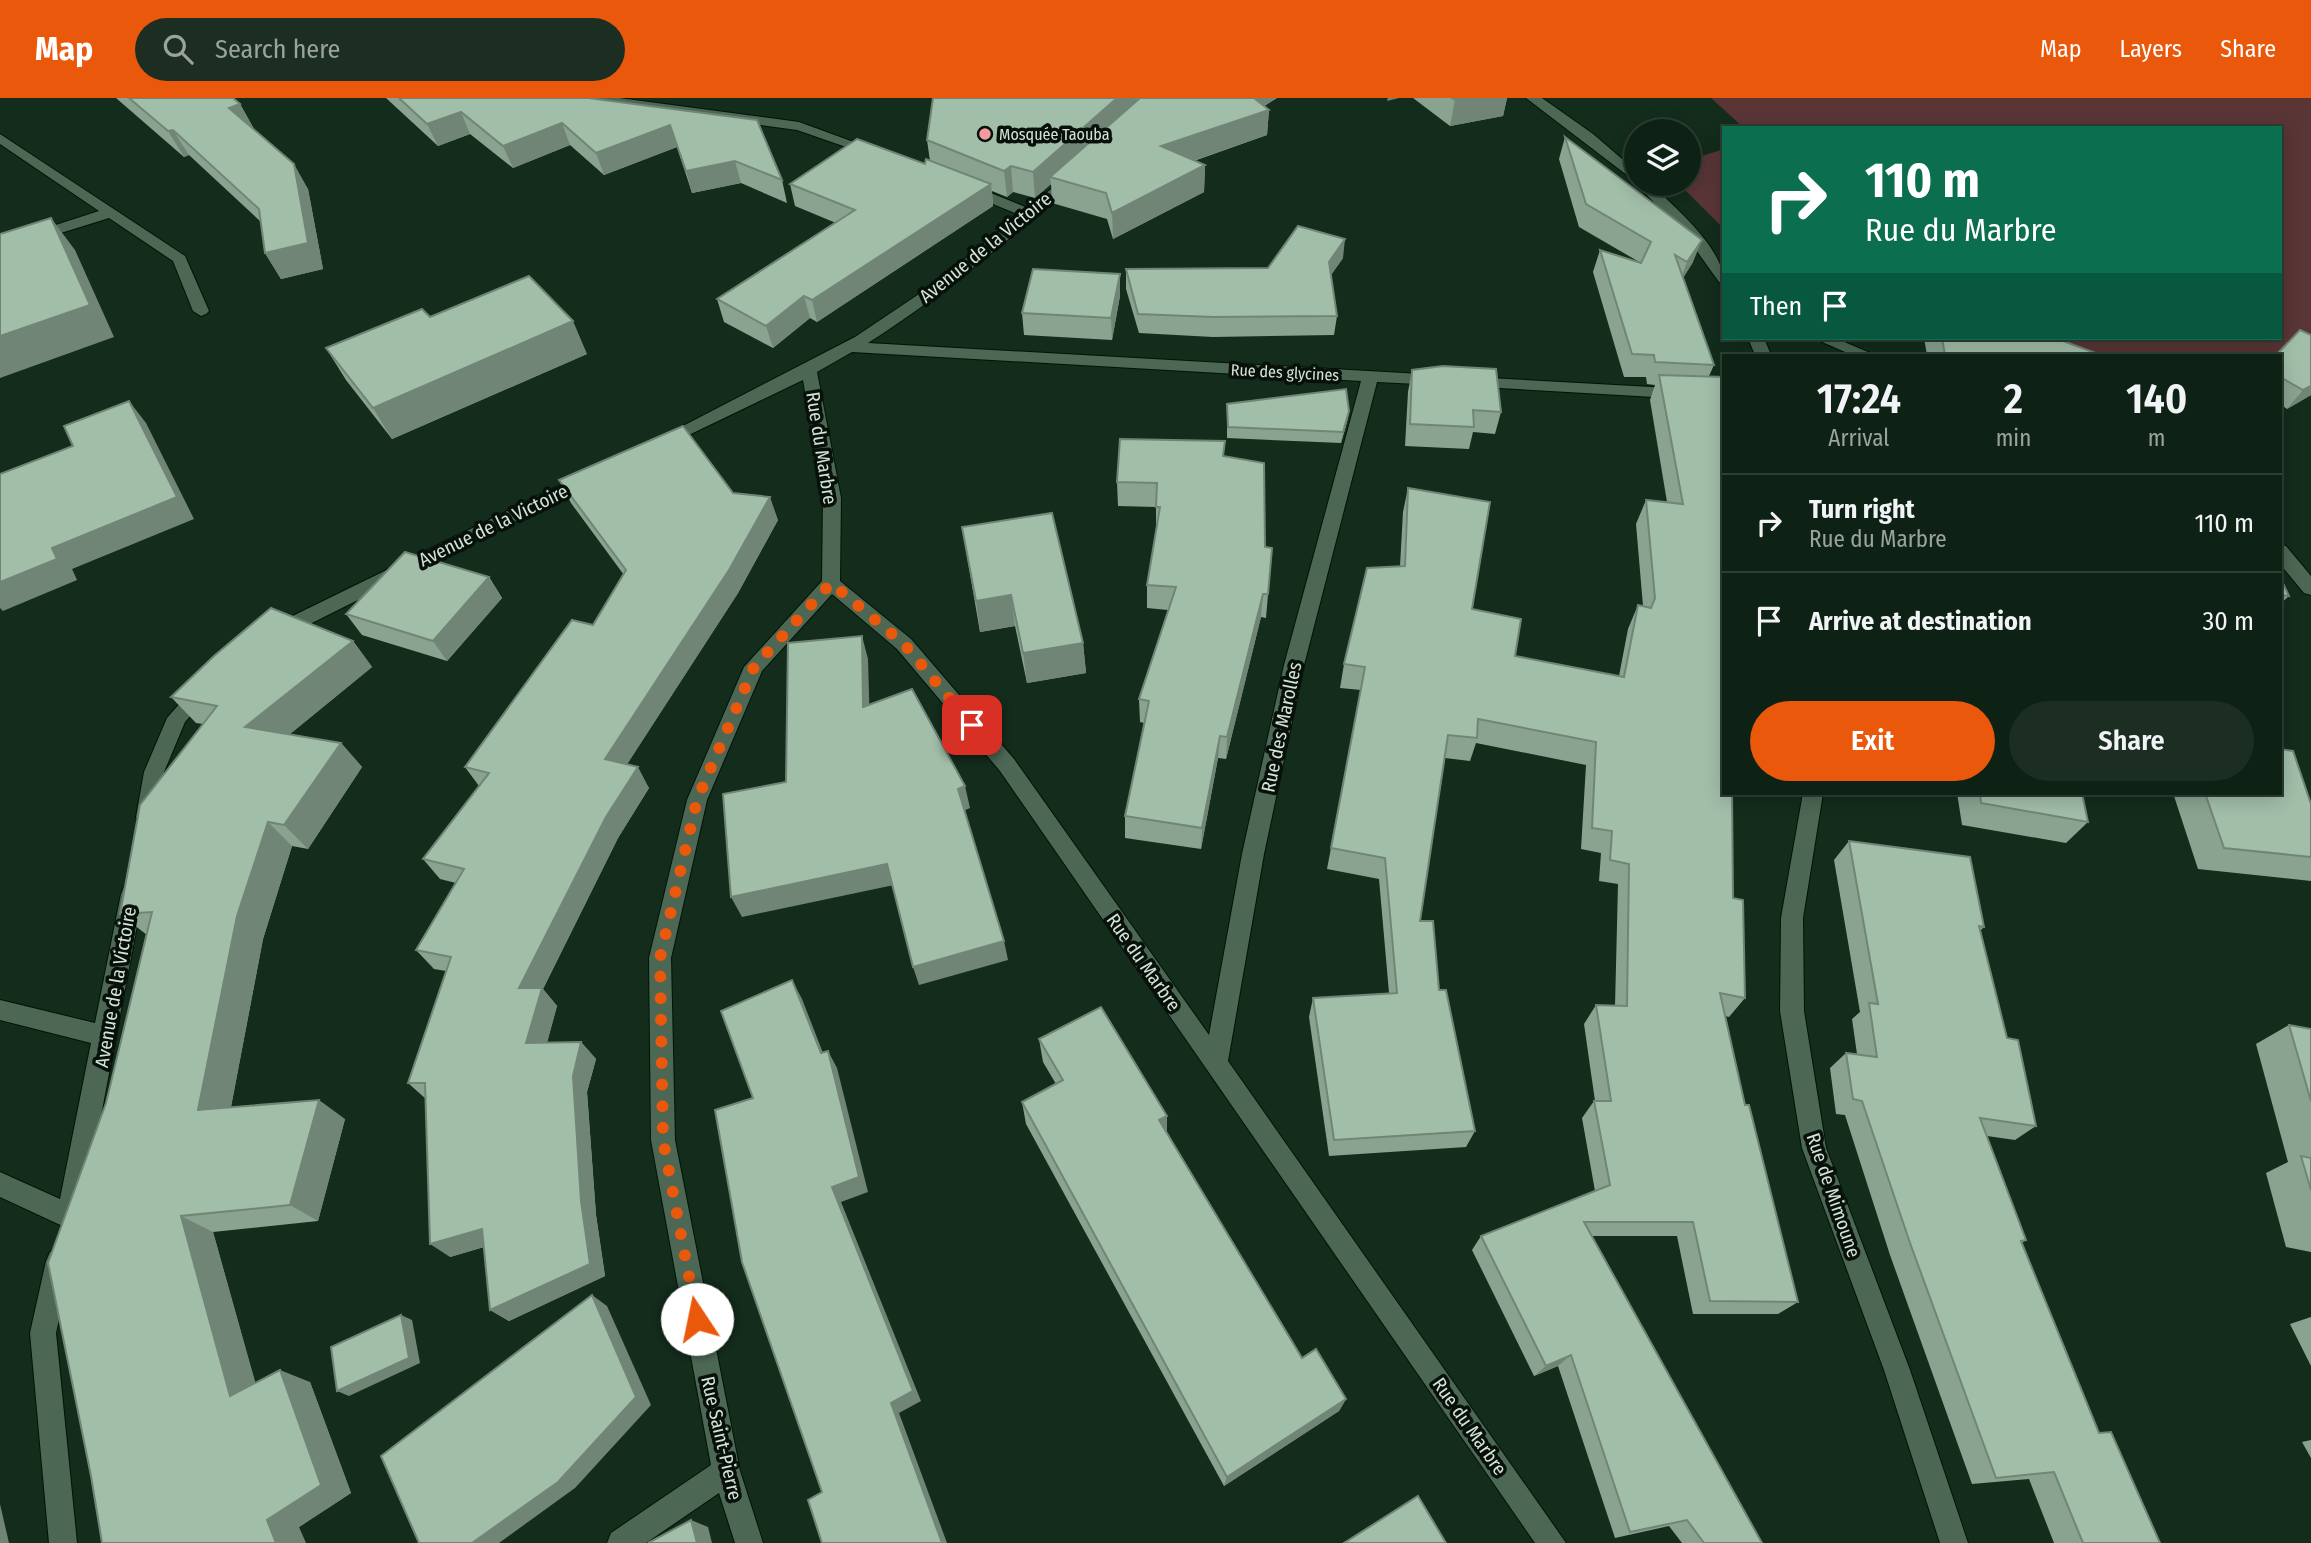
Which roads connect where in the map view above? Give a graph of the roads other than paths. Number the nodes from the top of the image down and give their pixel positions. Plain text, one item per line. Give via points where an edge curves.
1 (589, 98) edge
2 (1533, 98) edge
3 (0, 138) edge
4 (1091, 159) edge
5 (894, 160) edge
6 (1624, 168) edge
7 (956, 184) edge
8 (1655, 196) edge
9 (111, 212) junction
10 (1029, 214) junction
11 (0, 248) edge
12 (1722, 276) edge
13 (201, 311) dead end
14 (1826, 340) edge
15 (846, 348) junction
16 (1864, 354) edge
17 (809, 370) junction
18 (1368, 385) junction
19 (1722, 396) edge
20 (638, 454) edge
21 (601, 471) edge
22 (2282, 553) edge
23 (831, 583) junction
24 (2311, 588) edge
25 (261, 643) edge
26 (218, 673) edge
27 (1814, 795) edge
28 (142, 838) edge
29 (135, 877) edge
30 (0, 1010) edge
31 (106, 1036) junction
32 (1216, 1064) junction
33 (0, 1184) edge
34 (69, 1216) junction
35 (726, 1471) junction
36 (64, 1543) edge
37 (621, 1543) edge
38 (749, 1543) edge
39 (1552, 1543) edge
40 (1954, 1543) edge

1 - 5 street via 799,126
2 - 6 street
3 - 9 street
4 - 10 street, Avenue de la Victoire
7 - 10 street
8 - 12 street via 1689,230
9 - 11 street
9 - 13 street via 180,259
10 - 15 street, Avenue de la Victoire via 950,278
14 - 16 street
15 - 17 street, Avenue de la Victoire
15 - 18 street, Rue des glycines
17 - 20 street, Avenue de la Victoire
17 - 23 street, Rue du Marbre via 832,498
18 - 19 street, Rue des glycines
18 - 32 street, Rue des Marolles via 1294,665 1253,854
21 - 25 street, Avenue de la Victoire via 284,627
22 - 24 street
23 - 32 street, Rue du Marbre via 904,644 1007,765
23 - 35 street, Rue Saint-Pierre via 754,667 697,800 660,958 663,1140
26 - 28 street via 177,718 154,772
27 - 40 street, Rue de Mimoune via 1792,931 1792,1011 1814,1148 1897,1370
29 - 31 street, Avenue de la Victoire
30 - 31 street
31 - 34 street, Avenue de la Victoire
32 - 39 street, Rue du Marbre
33 - 34 street
34 - 36 street, Avenue de la Victoire via 43,1333
35 - 37 street
35 - 38 street, Rue Saint-Pierre

